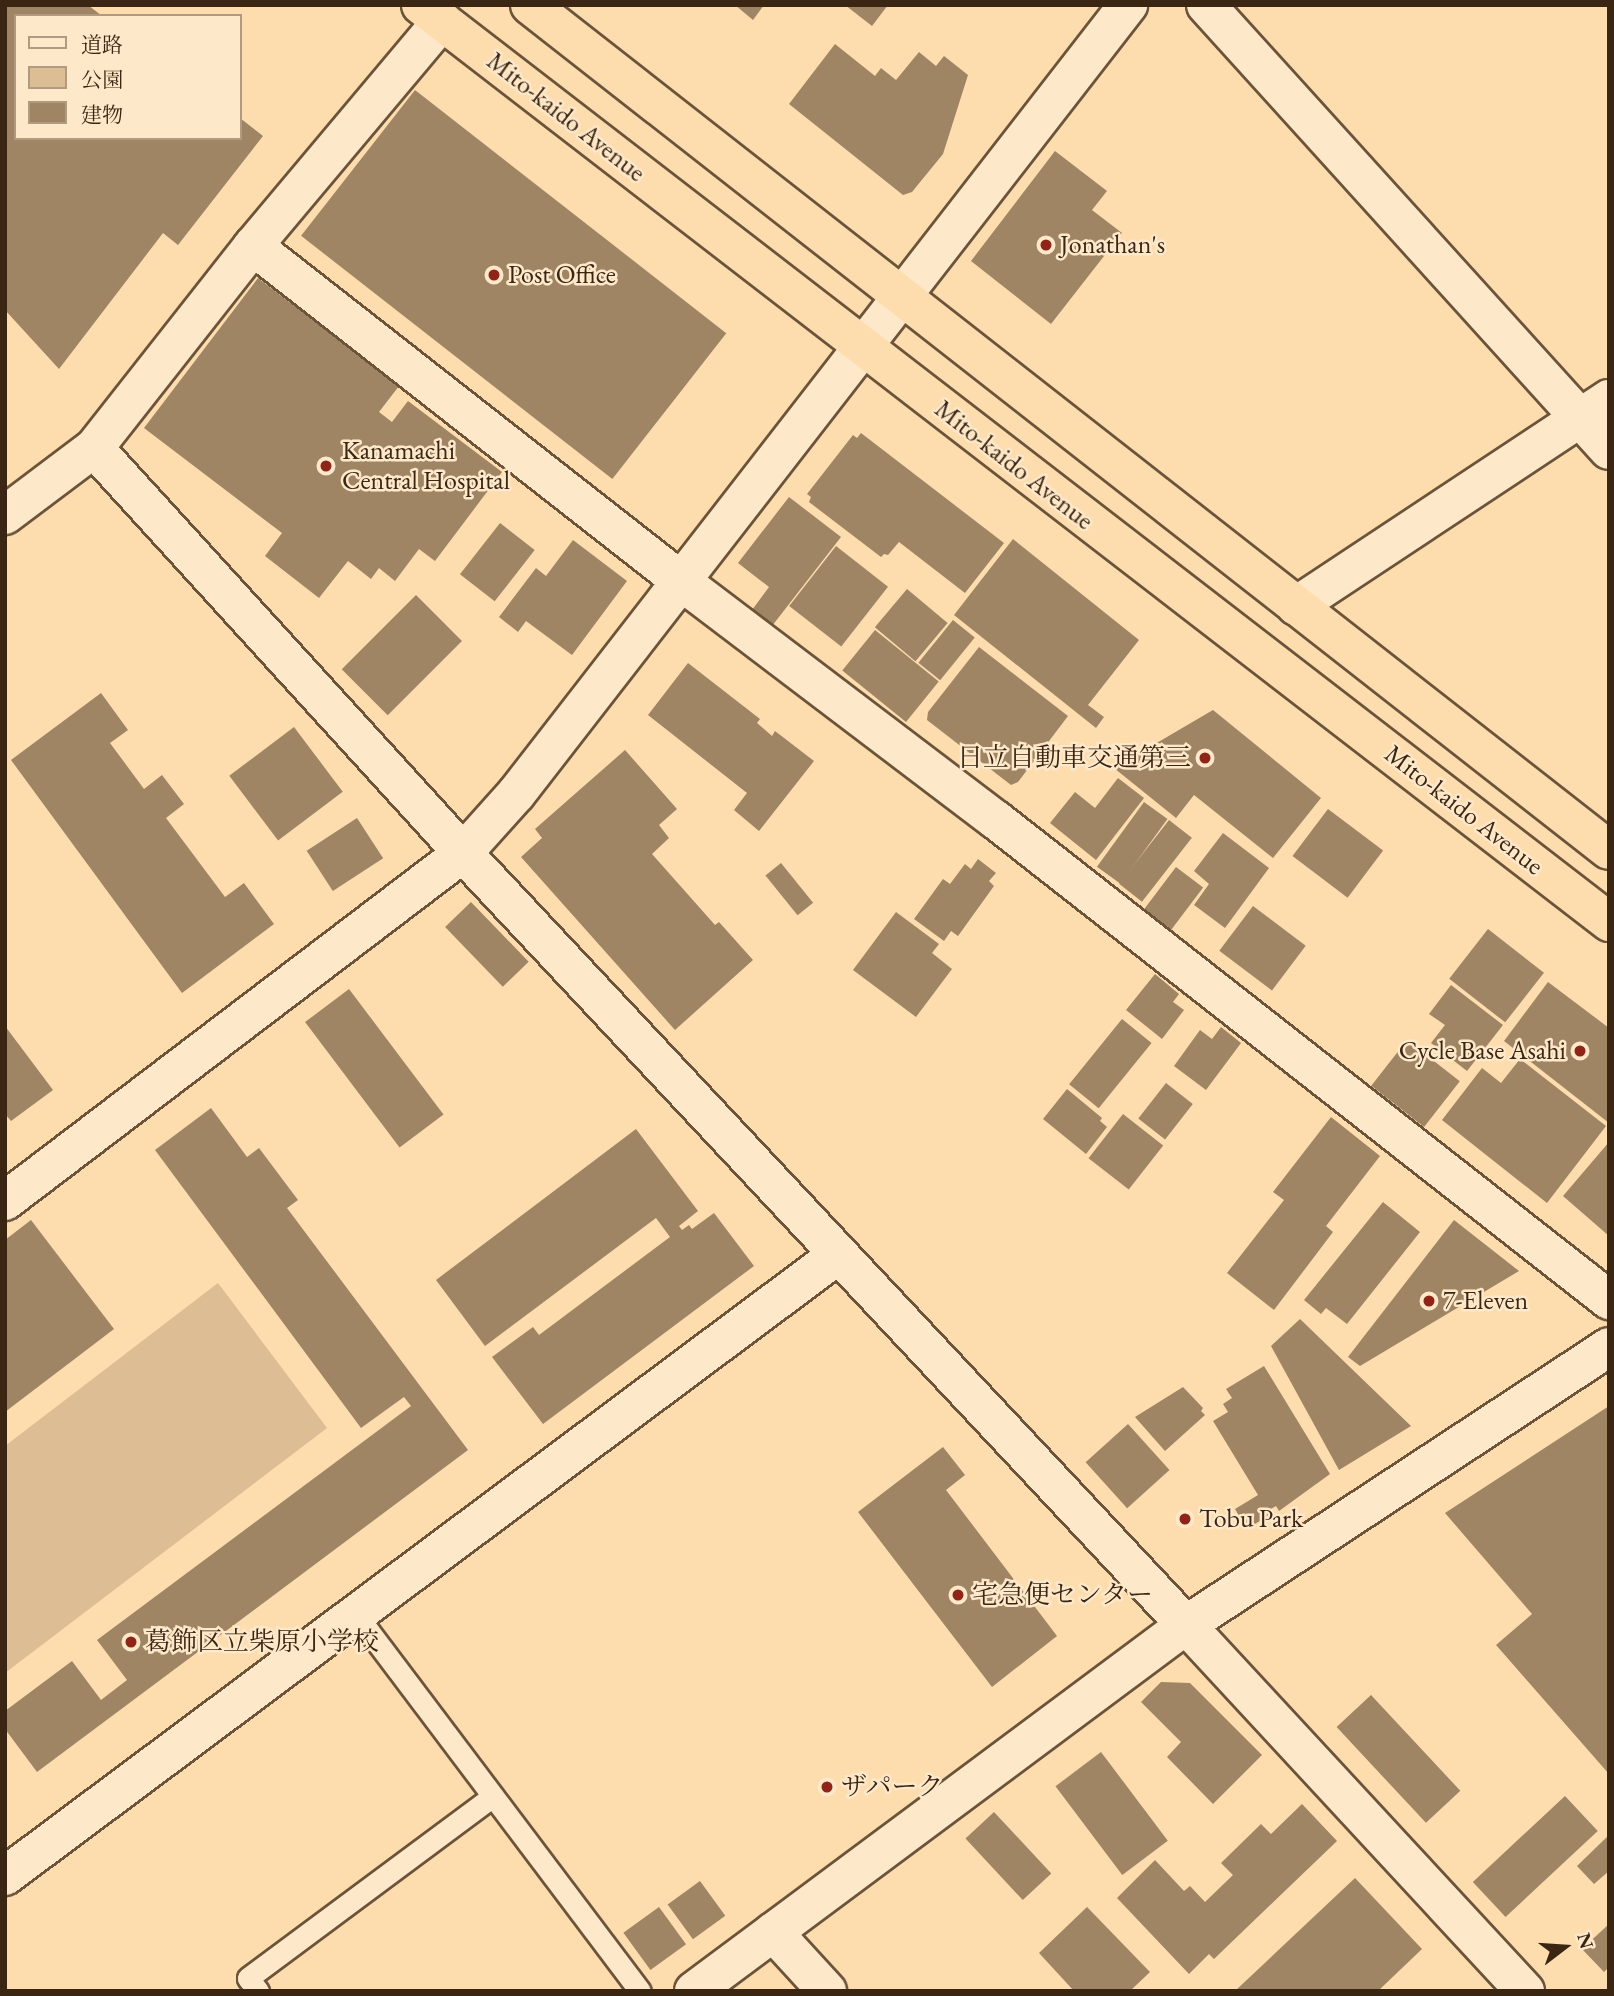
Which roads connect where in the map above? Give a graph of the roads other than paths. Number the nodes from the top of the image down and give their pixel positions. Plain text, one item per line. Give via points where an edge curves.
1 (530, 5) edge
2 (1128, 5) edge
3 (1206, 5) edge
4 (431, 13) edge
5 (253, 246) junction
6 (903, 295) junction
7 (862, 347) junction
8 (1595, 408) edge
9 (94, 448) junction
10 (1609, 450) edge
11 (5, 515) edge
12 (681, 581) junction
13 (1296, 606) junction
14 (1609, 850) edge
15 (463, 853) junction
16 (1609, 922) edge
17 (5, 1201) edge
18 (839, 1254) junction
19 (1609, 1300) edge
20 (1609, 1347) edge
21 (355, 1613) junction
22 (1186, 1625) junction
23 (493, 1796) junction
24 (5, 1876) edge
25 (773, 1932) junction
26 (258, 1991) edge
27 (640, 1991) edge
28 (694, 1991) edge
29 (827, 1991) edge
30 (1525, 1991) edge

1 - 6 highway
2 - 6 street
3 - 8 street
4 - 5 street
4 - 7 highway, Mito-kaido Avenue
5 - 9 street
5 - 12 street
6 - 7 street
6 - 13 highway
7 - 12 street
7 - 16 highway, Mito-kaido Avenue
8 - 10 street
8 - 13 street
9 - 11 street
9 - 15 street
12 - 15 street via 516,794
12 - 19 street via 996,820
13 - 14 highway
15 - 17 street
15 - 18 street
18 - 21 street
18 - 22 street
20 - 22 street
21 - 23 lane
21 - 24 street
22 - 25 street
22 - 30 street
23 - 26 lane via 248,1978
23 - 27 lane
25 - 28 street
25 - 29 street

